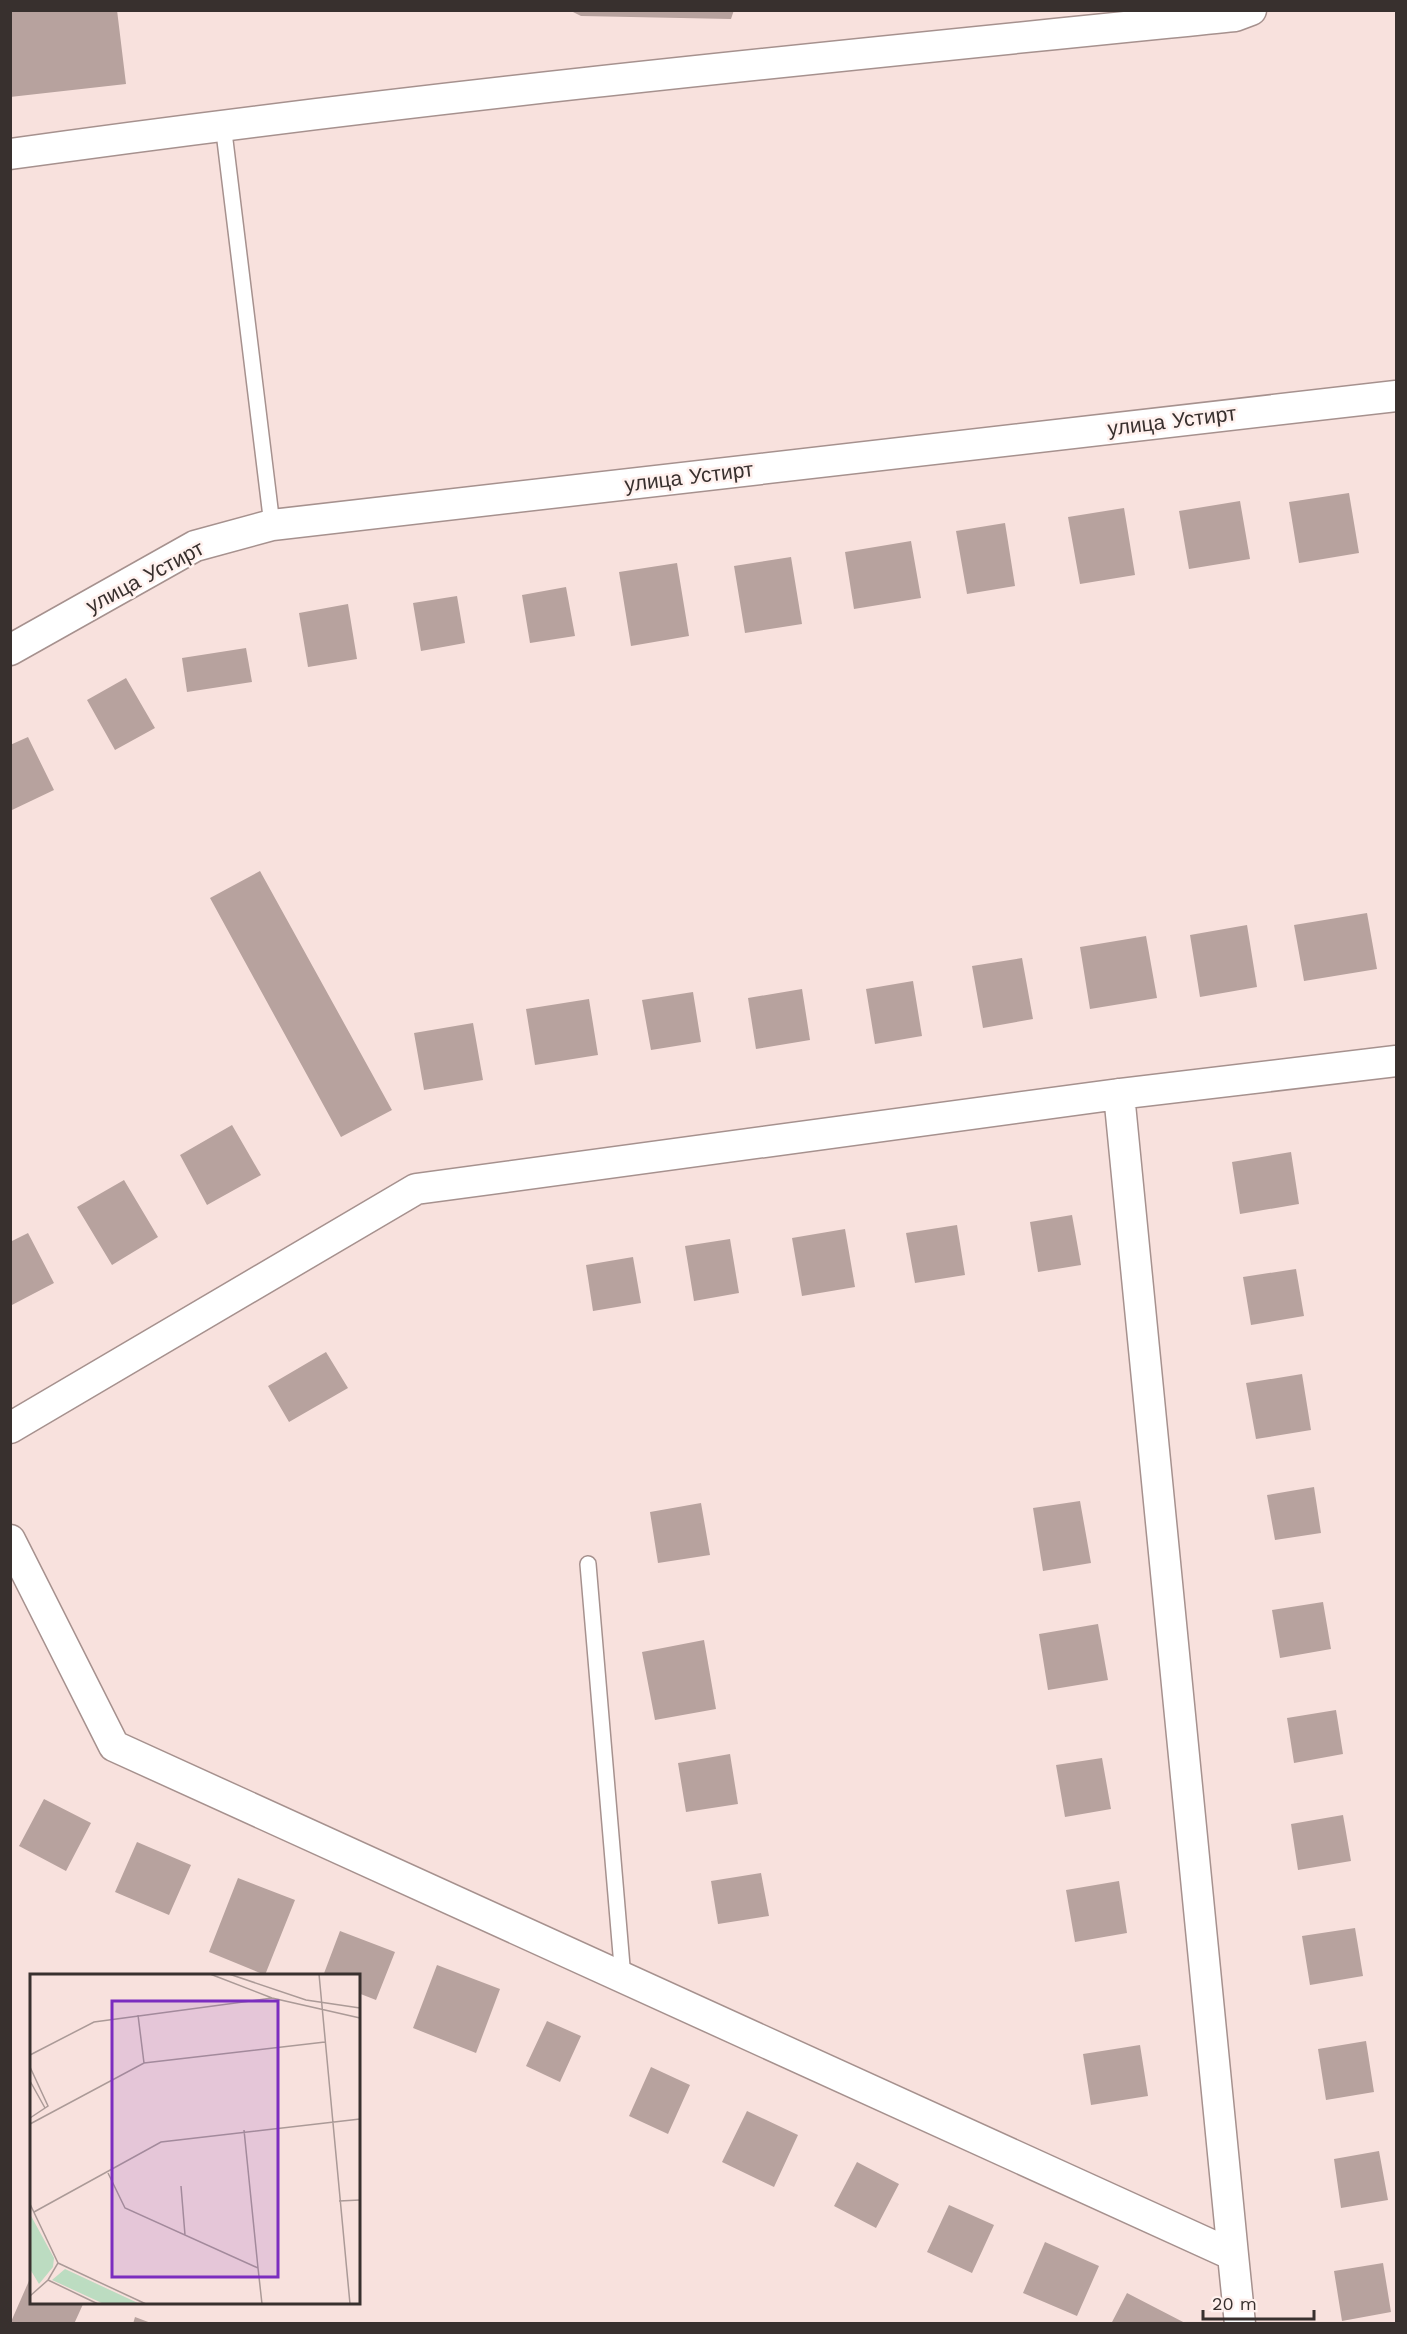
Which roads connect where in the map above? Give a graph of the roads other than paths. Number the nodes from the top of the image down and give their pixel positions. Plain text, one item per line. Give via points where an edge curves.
1 (1251, 10) edge
2 (224, 124) junction
3 (10, 154) edge
4 (1396, 396) edge
5 (272, 525) junction
6 (10, 650) edge
7 (1396, 1061) edge
8 (1119, 1094) junction
9 (10, 1428) edge
10 (10, 1540) edge
11 (588, 1564) dead end
12 (623, 1978) junction
13 (1233, 2255) junction
14 (1240, 2324) edge

1 - 2 street via 1235,16 588,82
2 - 3 street
2 - 5 lane
4 - 5 street, улица Устирт
5 - 6 street, улица Устирт via 195,546
7 - 8 street
8 - 9 street via 416,1190
8 - 13 street
10 - 12 street via 114,1746
11 - 12 lane
12 - 13 street
13 - 14 street

